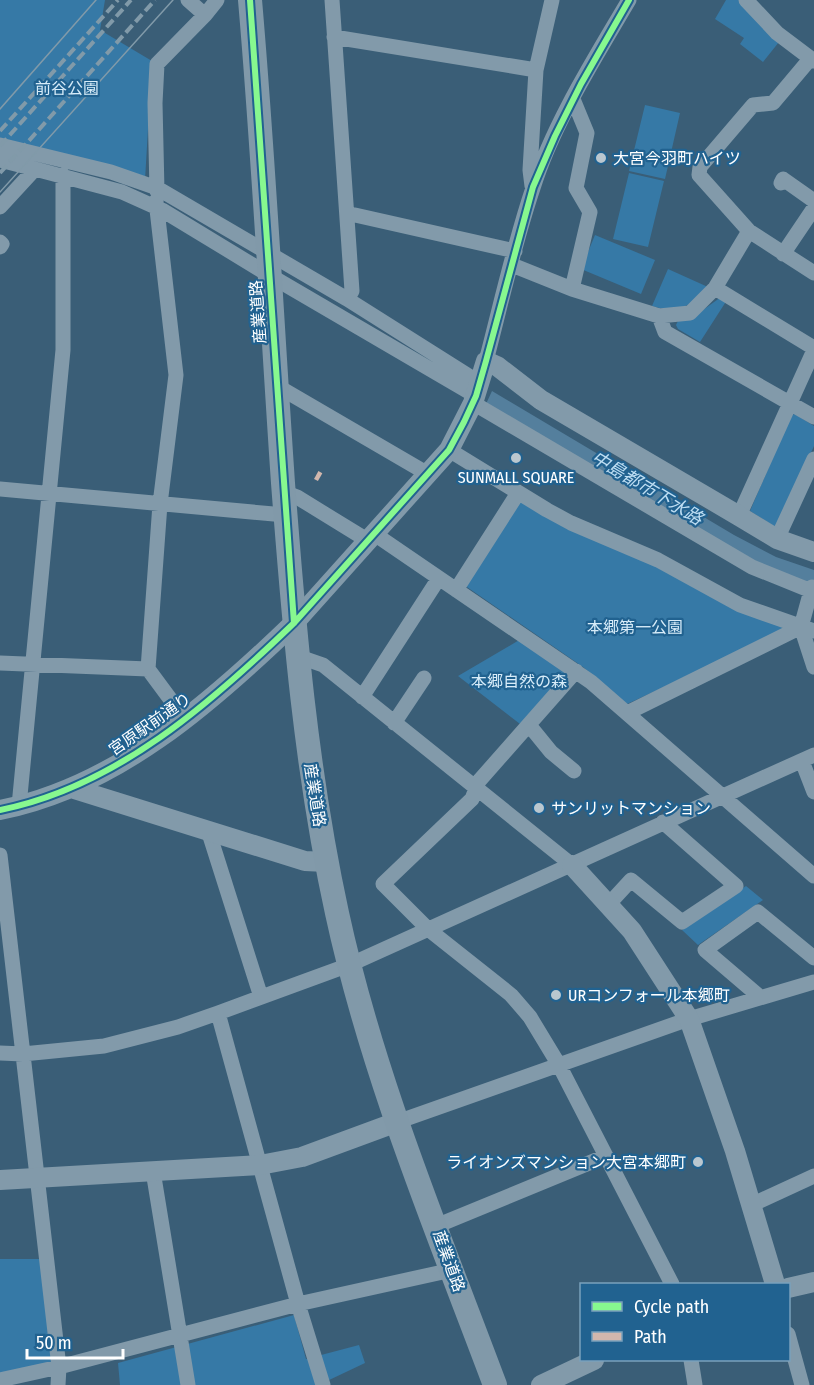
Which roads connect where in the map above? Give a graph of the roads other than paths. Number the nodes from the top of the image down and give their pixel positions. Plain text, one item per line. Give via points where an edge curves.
1 (188, 0) edge
2 (218, 0) edge
3 (250, 0) edge
4 (332, 0) edge
5 (552, 0) edge
6 (629, 0) edge
7 (746, 0) edge
8 (205, 15) junction
9 (334, 37) junction
10 (812, 60) edge
11 (536, 70) junction
12 (573, 99) junction
13 (0, 144) edge
14 (0, 160) edge
15 (35, 169) junction
16 (63, 175) junction
17 (781, 183) dead end
18 (533, 188) junction
19 (157, 197) junction
20 (814, 201) edge
21 (0, 207) edge
22 (814, 208) edge
23 (348, 216) junction
24 (749, 231) junction
25 (0, 242) edge
26 (0, 247) edge
27 (783, 254) junction
28 (514, 258) junction
29 (268, 264) junction
30 (814, 273) edge
31 (715, 288) junction
32 (572, 289) junction
33 (347, 299) junction
34 (659, 316) junction
35 (814, 349) edge
36 (486, 361) junction
37 (276, 386) junction
38 (476, 394) junction
39 (789, 404) junction
40 (814, 417) edge
41 (449, 450) junction
42 (814, 459) edge
43 (428, 474) junction
44 (0, 489) edge
45 (518, 493) junction
46 (49, 494) junction
47 (285, 503) junction
48 (160, 504) junction
49 (739, 516) junction
50 (370, 537) junction
51 (777, 539) junction
52 (814, 552) edge
53 (439, 578) junction
54 (456, 590) junction
55 (812, 590) edge
56 (294, 623) junction
57 (808, 629) edge
58 (297, 656) junction
59 (0, 663) edge
60 (33, 664) junction
61 (814, 668) edge
62 (147, 669) junction
63 (576, 671) junction
64 (424, 678) dead end
65 (362, 697) junction
66 (627, 713) junction
67 (185, 720) junction
68 (394, 723) junction
69 (529, 725) junction
70 (808, 758) edge
71 (115, 766) junction
72 (574, 771) dead end
73 (71, 788) junction
74 (477, 790) junction
75 (814, 792) edge
76 (723, 797) junction
77 (123, 804) junction
78 (10, 808) edge
79 (663, 822) junction
80 (207, 830) junction
81 (0, 855) edge
82 (326, 862) junction
83 (572, 865) junction
84 (812, 872) edge
85 (608, 905) junction
86 (428, 929) junction
87 (814, 958) edge
88 (350, 964) junction
89 (814, 981) edge
90 (261, 998) junction
91 (760, 998) junction
92 (218, 1014) junction
93 (689, 1019) junction
94 (0, 1053) edge
95 (23, 1054) junction
96 (559, 1065) junction
97 (397, 1122) junction
98 (606, 1156) junction
99 (260, 1165) junction
100 (153, 1171) junction
101 (814, 1176) edge
102 (39, 1178) junction
103 (0, 1180) edge
104 (751, 1205) junction
105 (436, 1226) junction
106 (452, 1270) junction
107 (814, 1282) edge
108 (671, 1283) edge
109 (775, 1283) edge
110 (790, 1288) edge
111 (298, 1304) junction
112 (180, 1336) junction
113 (790, 1338) edge
114 (590, 1361) edge
115 (691, 1361) edge
116 (59, 1367) junction
117 (0, 1380) edge
118 (58, 1385) edge
119 (188, 1385) edge
120 (323, 1385) edge
121 (495, 1385) edge
122 (541, 1385) edge
123 (695, 1385) edge
124 (802, 1385) edge

1 - 8 street
2 - 8 street
3 - 29 main road, 産業道路
4 - 9 street
5 - 11 street
6 - 12 street
7 - 10 street via 777,33
8 - 19 street via 157,64
9 - 11 street
9 - 23 street
10 - 24 street via 773,103 753,105 700,166 699,175
11 - 18 street via 530,170
12 - 18 street
12 - 32 street via 587,133 576,188 590,212
13 - 19 street via 111,172
14 - 15 street
15 - 16 street
15 - 21 street
16 - 19 street via 122,192
16 - 46 street via 63,350
17 - 20 street via 783,179
18 - 28 street
19 - 29 street
19 - 29 street
19 - 48 street via 176,375
22 - 27 street
23 - 28 street
23 - 33 street via 352,291
24 - 27 street
24 - 31 street
25 - 26 street
27 - 30 street
28 - 32 street
28 - 36 street
29 - 33 street
29 - 37 main road, 産業道路
29 - 38 street
31 - 34 street via 690,313
31 - 35 street
32 - 34 street
33 - 38 street
34 - 39 street via 665,332
35 - 39 street
36 - 38 street, 宮原駅前通り
36 - 49 street via 541,400
37 - 43 street
37 - 47 main road, 産業道路
38 - 41 street, 宮原駅前通り
38 - 55 street via 752,567
39 - 40 street
39 - 49 street
41 - 43 street, 宮原駅前通り
41 - 45 street
42 - 51 street
43 - 50 street, 宮原駅前通り
44 - 46 street
45 - 54 street
45 - 57 street via 572,523 658,560 740,605
46 - 48 street
46 - 60 street
47 - 48 street
47 - 50 street via 297,496
47 - 56 main road, 産業道路
48 - 62 street
49 - 51 street
50 - 53 street
50 - 56 street, 宮原駅前通り
51 - 52 street
53 - 54 street
53 - 65 street
54 - 63 street
55 - 57 street
56 - 58 main road, 産業道路
56 - 67 street, 宮原駅前通り
57 - 61 street
57 - 66 street
58 - 65 street via 323,665
58 - 82 main road, 産業道路
59 - 60 street
60 - 62 street
60 - 78 street
62 - 67 street
63 - 66 street
63 - 69 street
64 - 68 street
65 - 68 street
66 - 76 street
67 - 71 street, 宮原駅前通り
68 - 74 street
69 - 72 street via 551,752
69 - 74 street via 479,781
70 - 75 street
70 - 76 street
71 - 73 street, 宮原駅前通り
71 - 77 street via 108,785
73 - 77 street
73 - 78 street, 宮原駅前通り
74 - 83 street
74 - 86 street via 383,884
76 - 79 street
76 - 84 street
77 - 80 street
79 - 83 street
79 - 85 street via 736,886 682,922 632,880
80 - 82 street via 305,861
80 - 90 street
81 - 95 street
82 - 88 main road, 産業道路
83 - 85 street
83 - 86 street
85 - 93 street via 632,931
86 - 88 street
86 - 96 street via 511,995 530,1017
87 - 91 street via 758,912 705,951
88 - 90 street
88 - 97 main road, 産業道路
89 - 91 street
90 - 92 street
91 - 93 street
92 - 95 street via 104,1046
92 - 99 street
93 - 96 street
93 - 104 street
94 - 95 street
95 - 102 street
96 - 97 street
96 - 98 street
97 - 99 street via 302,1156
97 - 105 main road, 産業道路
98 - 105 street
98 - 108 street
99 - 100 street
99 - 111 street
100 - 102 street
100 - 112 street
101 - 104 street
102 - 103 street
102 - 116 street
104 - 109 street
105 - 106 main road, 産業道路
106 - 111 street
106 - 121 main road, 産業道路
107 - 110 street
111 - 112 street
111 - 120 street
112 - 116 street
112 - 119 street
113 - 124 street
114 - 122 street
115 - 123 street
116 - 117 street
116 - 118 street

